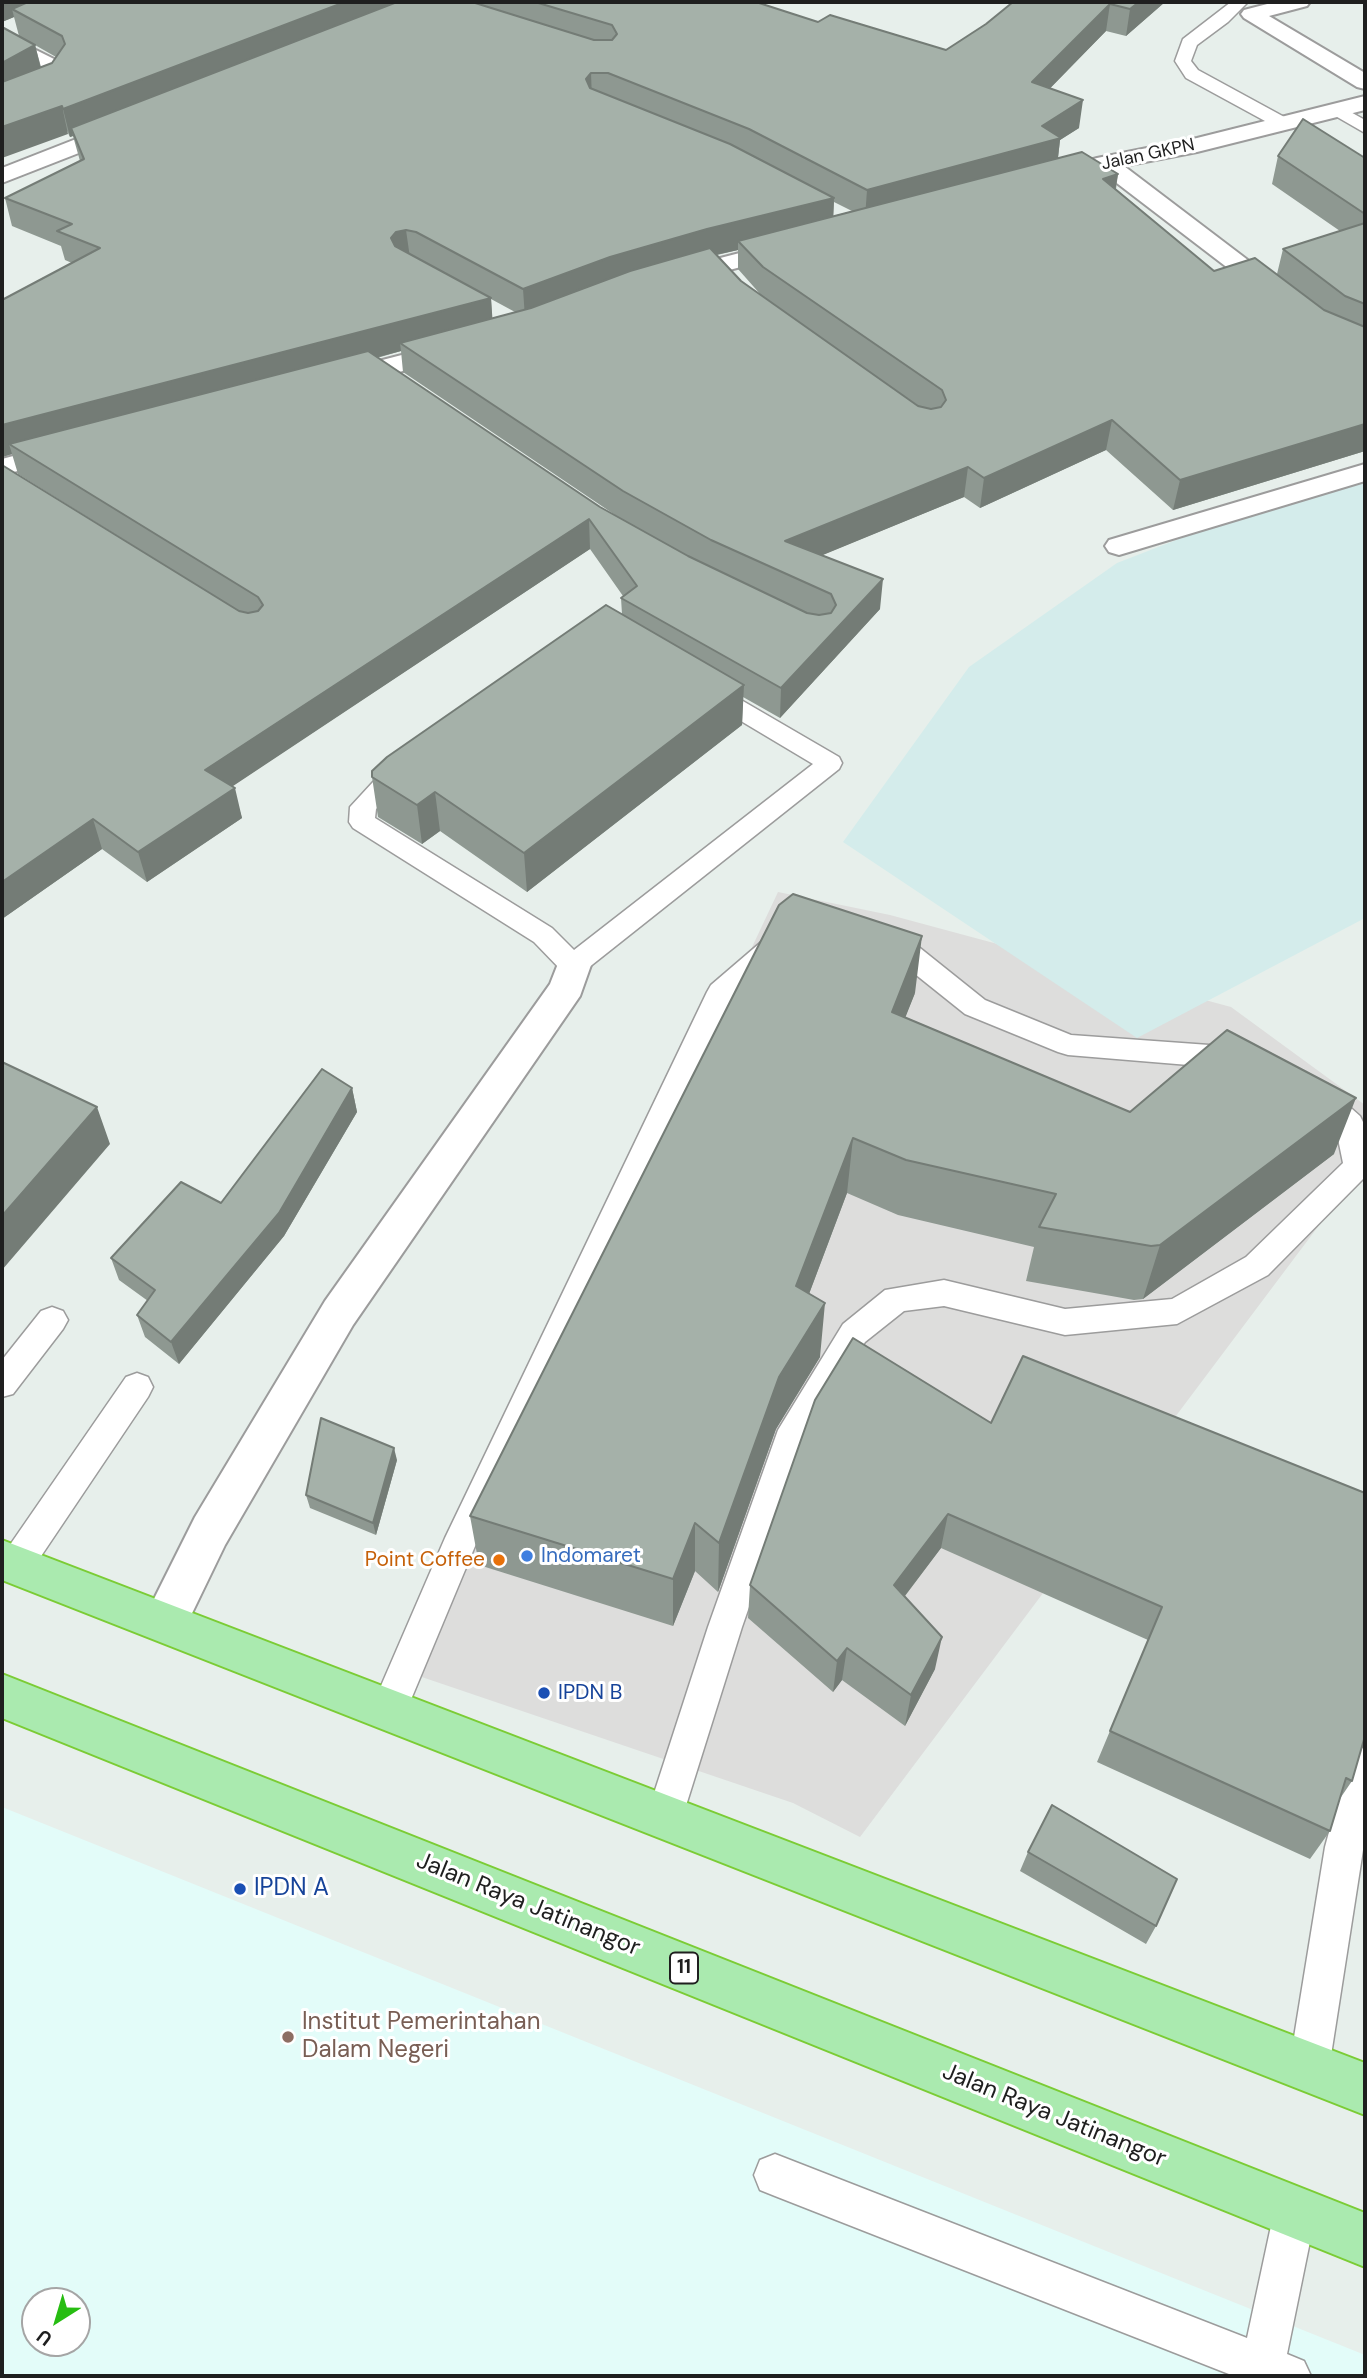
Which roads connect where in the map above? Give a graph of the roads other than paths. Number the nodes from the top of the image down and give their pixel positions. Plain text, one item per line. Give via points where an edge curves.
1 (1240, 2) edge
2 (1300, 2) edge
3 (26, 23) edge
4 (2, 33) edge
5 (2, 39) edge
6 (1365, 87) edge
7 (2, 105) edge
8 (1338, 110) junction
9 (141, 120) edge
10 (1282, 123) junction
11 (1365, 128) edge
12 (1105, 163) junction
13 (2, 176) edge
14 (1025, 185) edge
15 (809, 242) edge
16 (716, 265) junction
17 (657, 282) edge
18 (734, 284) edge
19 (476, 343) edge
20 (1365, 349) edge
21 (378, 370) junction
22 (311, 386) edge
23 (412, 393) edge
24 (96, 442) edge
25 (1365, 472) edge
26 (6, 477) edge
27 (1118, 546) dead end
28 (799, 935) edge
29 (859, 937) edge
30 (573, 965) junction
31 (1263, 1066) edge
32 (1299, 1078) edge
33 (52, 1320) dead end
34 (2, 1384) edge
35 (137, 1387) dead end
36 (9, 1563) edge
37 (165, 1621) junction
38 (2, 1696) edge
39 (389, 1709) junction
40 (1365, 1765) edge
41 (665, 1818) junction
42 (1309, 2067) junction
43 (1365, 2089) edge
44 (775, 2175) dead end
45 (1295, 2213) junction
46 (1364, 2230) edge
47 (1271, 2373) edge

1 - 10 lane via 1189,43 1183,61 1192,74
2 - 6 street via 1251,14
3 - 4 street
5 - 7 street via 58,70 49,83
6 - 8 street, Jalan GKPN
8 - 10 street, Jalan GKPN
8 - 11 lane
9 - 13 street
10 - 12 street, Jalan GKPN
12 - 14 street, Jalan GKPN
12 - 20 street via 1327,332
15 - 16 street
16 - 17 street
16 - 18 street
19 - 21 street
21 - 22 street
21 - 23 street
24 - 26 street
25 - 27 street
28 - 39 lane via 787,936 721,992 462,1538
29 - 31 lane via 910,955 975,1007 1068,1045 1239,1058
30 - 30 lane via 543,935 362,822 363,807 382,788 606,631 830,763
30 - 37 street via 567,987 339,1313 210,1531
32 - 41 lane via 1350,1124 1357,1166 1257,1266 1178,1311 1065,1322 944,1293 896,1299 854,1333 794,1430
33 - 34 lane
35 - 36 lane
36 - 37 highway
37 - 39 highway
38 - 45 highway, Jalan Raya Jatinangor / 11
39 - 41 highway
40 - 42 lane via 1344,1847
41 - 42 highway
42 - 43 highway
44 - 47 lane
45 - 46 highway, Jalan Raya Jatinangor / 11
45 - 47 lane

